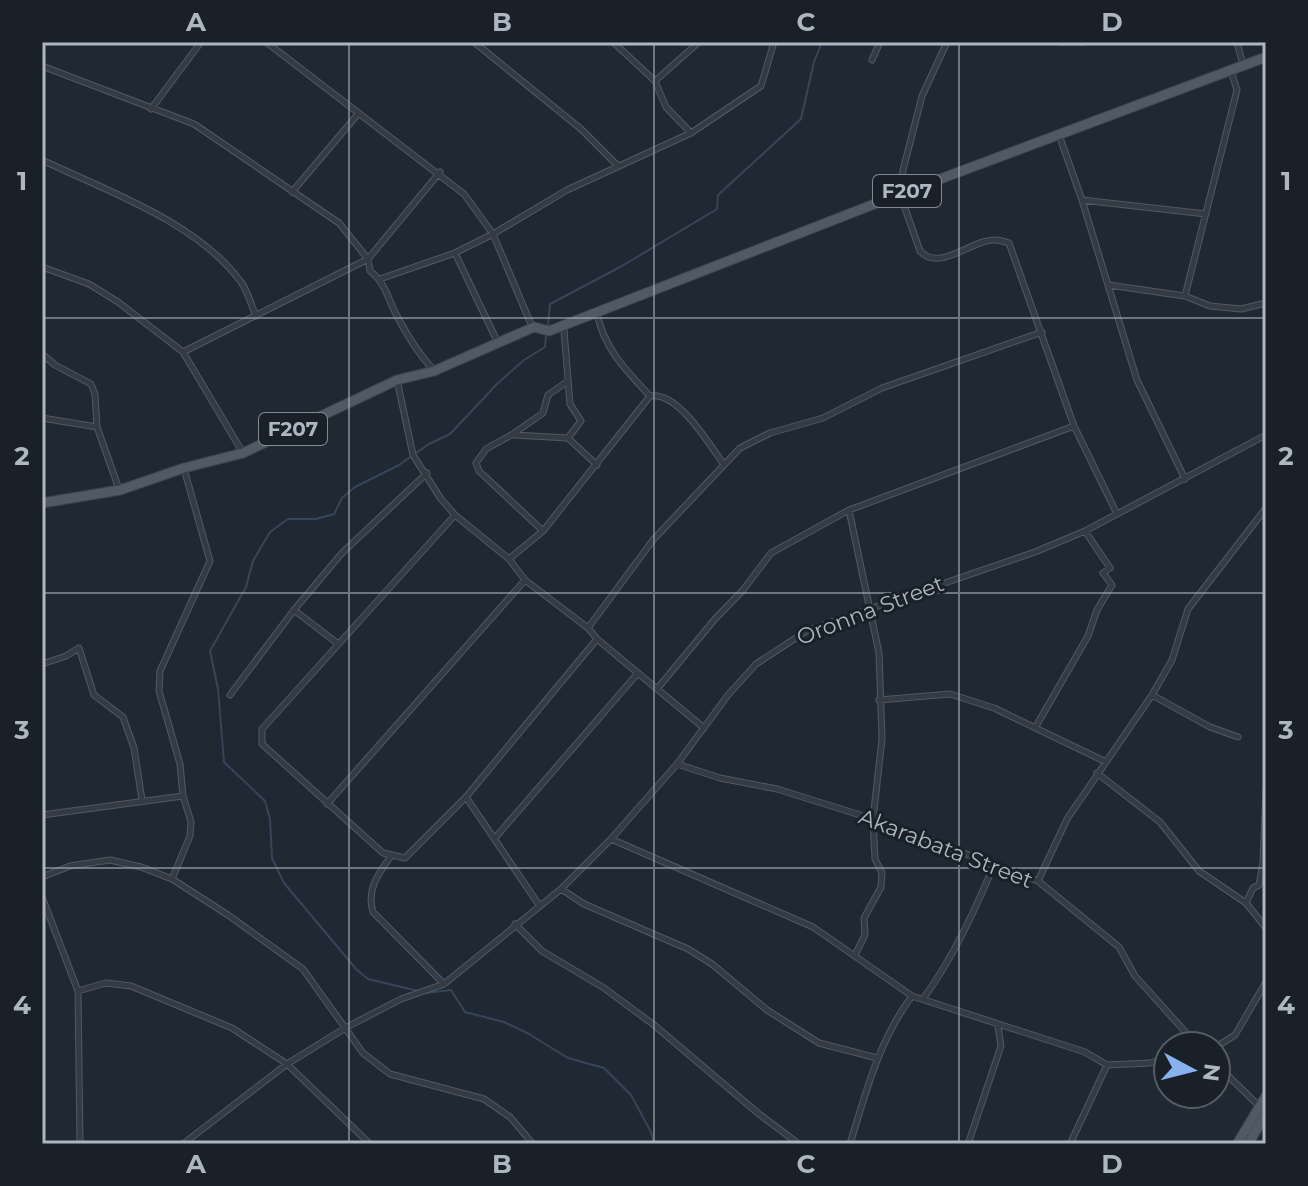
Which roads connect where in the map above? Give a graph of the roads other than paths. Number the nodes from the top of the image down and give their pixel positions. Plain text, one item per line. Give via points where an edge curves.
1 (201, 42) edge
2 (266, 42) edge
3 (474, 42) edge
4 (613, 42) edge
5 (699, 42) edge
6 (774, 42) edge
7 (880, 42) edge
8 (947, 42) edge
9 (1061, 42) edge
10 (1083, 42) edge
11 (1237, 42) edge
12 (1266, 57) edge
13 (872, 60) dead end
14 (42, 66) edge
15 (1243, 66) junction
16 (1231, 70) junction
17 (655, 81) junction
18 (151, 109) junction
19 (358, 114) junction
20 (691, 133) junction
21 (1059, 135) junction
22 (42, 160) edge
23 (617, 165) junction
24 (440, 172) junction
25 (292, 192) junction
26 (900, 194) junction
27 (1082, 200) junction
28 (1206, 214) junction
29 (493, 234) junction
30 (455, 253) junction
31 (368, 259) junction
32 (42, 267) edge
33 (380, 279) junction
34 (1109, 285) junction
35 (1185, 296) junction
36 (1266, 303) edge
37 (597, 313) junction
38 (256, 316) junction
39 (560, 327) junction
40 (534, 328) junction
41 (1042, 332) junction
42 (498, 344) junction
43 (183, 352) junction
44 (42, 354) edge
45 (434, 371) junction
46 (397, 380) junction
47 (568, 381) junction
48 (650, 396) junction
49 (42, 418) edge
50 (1074, 426) junction
51 (97, 427) junction
52 (513, 434) junction
53 (1266, 435) edge
54 (568, 438) junction
55 (243, 453) junction
56 (723, 463) junction
57 (597, 465) junction
58 (184, 468) junction
59 (427, 473) junction
60 (1185, 480) junction
61 (120, 490) junction
62 (42, 503) edge
63 (1266, 508) edge
64 (849, 510) junction
65 (1117, 514) junction
66 (455, 515) junction
67 (543, 531) junction
68 (1085, 531) junction
69 (509, 559) junction
70 (525, 580) junction
71 (871, 608) junction
72 (294, 610) junction
73 (588, 628) junction
74 (597, 639) junction
75 (337, 643) junction
76 (42, 664) edge
77 (638, 673) junction
78 (657, 689) junction
79 (230, 695) dead end
80 (1152, 695) junction
81 (879, 700) junction
82 (704, 728) junction
83 (1035, 728) junction
84 (1238, 737) dead end
85 (1106, 762) junction
86 (677, 764) junction
87 (1097, 773) junction
88 (1266, 791) edge
89 (183, 796) junction
90 (466, 797) junction
91 (142, 800) junction
92 (327, 804) junction
93 (42, 815) edge
94 (873, 819) junction
95 (495, 838) junction
96 (611, 839) junction
97 (391, 856) junction
98 (994, 865) junction
99 (42, 877) edge
100 (172, 879) junction
101 (1038, 881) junction
102 (561, 889) junction
103 (42, 897) edge
104 (1246, 903) junction
105 (539, 905) junction
106 (515, 924) junction
107 (1266, 928) edge
108 (855, 955) junction
109 (1266, 982) edge
110 (444, 985) junction
111 (78, 991) junction
112 (912, 996) junction
113 (923, 999) junction
114 (998, 1025) junction
115 (347, 1027) junction
116 (1184, 1030) edge
117 (1232, 1037) edge
118 (877, 1058) junction
119 (1152, 1062) edge
120 (287, 1064) junction
121 (1107, 1065) junction
122 (1232, 1080) edge
123 (1266, 1096) edge
124 (1263, 1110) edge
125 (80, 1144) edge
126 (183, 1144) edge
127 (370, 1144) edge
128 (533, 1144) edge
129 (799, 1144) edge
130 (850, 1144) edge
131 (968, 1144) edge
132 (1070, 1144) edge
133 (1237, 1144) edge
134 (1248, 1144) edge

1 - 18 street
2 - 19 street
3 - 23 street
4 - 17 street
5 - 17 street
6 - 20 street via 761,86
7 - 13 street
8 - 26 street via 922,96
9 - 10 street
11 - 15 street
12 - 15 main road, F207
14 - 18 street
15 - 16 main road, F207
16 - 21 main road, F207
16 - 28 street via 1237,90
17 - 20 street via 666,107
18 - 25 street via 194,124
19 - 24 street
19 - 25 street
20 - 23 street
21 - 26 main road, F207
21 - 27 street
22 - 38 street via 134,203 196,240 222,259 243,285
23 - 29 street
24 - 29 street
24 - 31 street
25 - 31 street via 339,223
26 - 37 main road, F207
26 - 41 street via 925,256 935,259 995,239 1009,243
27 - 28 street
27 - 34 street
28 - 35 street
29 - 30 street
29 - 40 street
30 - 33 street
30 - 42 street
31 - 33 street via 370,271
31 - 38 street
32 - 43 street via 89,284
33 - 45 street via 421,358
34 - 35 street
34 - 60 street via 1137,380
35 - 36 street via 1210,306 1241,309
37 - 39 main road, F207
37 - 48 street via 612,355
38 - 43 street
39 - 40 main road, F207
39 - 47 street
40 - 42 main road, F207
41 - 50 street
41 - 56 street via 882,388 823,418 770,433
42 - 45 main road, F207
43 - 55 street
44 - 51 street via 91,384
45 - 46 main road, F207
46 - 55 main road, F207
46 - 59 street via 408,440
47 - 52 street via 548,395 543,413
47 - 54 street via 570,404 581,421
48 - 56 street via 665,397 692,420
48 - 57 street
49 - 51 street
50 - 64 street
50 - 65 street
51 - 61 street
52 - 54 street
52 - 67 street via 486,449 476,463
53 - 60 street, Oronna Street
54 - 57 street
55 - 58 main road, F207
56 - 73 street via 653,540
57 - 67 street
58 - 61 main road, F207
58 - 89 street via 210,561 160,671 159,691 180,764
59 - 66 street
59 - 72 street via 342,553
60 - 65 street, Oronna Street
61 - 62 main road, F207
63 - 80 street via 1188,609 1172,660
64 - 71 street
64 - 78 street via 771,553
65 - 68 street, Oronna Street
66 - 69 street
66 - 75 street
67 - 69 street
68 - 71 street, Oronna Street
68 - 83 street via 1110,568 1103,573 1112,585
69 - 70 street
70 - 73 street
70 - 92 street
71 - 81 street via 879,653
71 - 82 street, Oronna Street via 782,645 756,664
72 - 75 street
72 - 79 street
73 - 74 street
74 - 77 street
74 - 90 street
75 - 92 street via 261,736 262,744
76 - 91 street via 79,648 94,695 123,717
77 - 78 street
77 - 95 street
78 - 82 street
80 - 84 street
80 - 85 street
81 - 83 street via 950,694
81 - 94 street via 882,739
82 - 86 street, Oronna Street
83 - 85 street
85 - 87 street
86 - 94 street, Akarabata Street
86 - 96 street, Oronna Street
87 - 101 street via 1067,819
87 - 104 street via 1160,822 1199,871
88 - 104 street via 1259,885
89 - 91 street
89 - 100 street via 190,836
90 - 95 street
90 - 97 street via 405,858
91 - 93 street
92 - 97 street
94 - 98 street, Akarabata Street
94 - 108 street via 881,887 864,918 865,935
95 - 105 street
96 - 102 street, Oronna Street
96 - 108 street via 813,927
97 - 110 street via 375,879 373,912
98 - 101 street, Akarabata Street
98 - 113 street
99 - 100 street via 110,860
100 - 115 street via 303,969
101 - 116 street, Akarabata Street via 1119,947 1135,976
102 - 105 street, Oronna Street
102 - 118 street via 688,949 819,1043
103 - 111 street
104 - 107 street
105 - 106 street, Oronna Street
106 - 110 street, Oronna Street
106 - 129 street via 542,951 654,1025
108 - 112 street
109 - 117 street
110 - 115 street via 401,999
111 - 120 street via 106,983 131,986 232,1028
111 - 125 street
112 - 113 street
112 - 118 street
113 - 114 street
114 - 121 street via 1085,1052
114 - 131 street via 1001,1046
115 - 120 street
115 - 128 street via 363,1053 390,1074 484,1099 510,1117
118 - 130 street
119 - 121 street
120 - 126 street
120 - 127 street
121 - 132 street
122 - 124 street
123 - 124 main road
124 - 133 main road
124 - 134 main road

